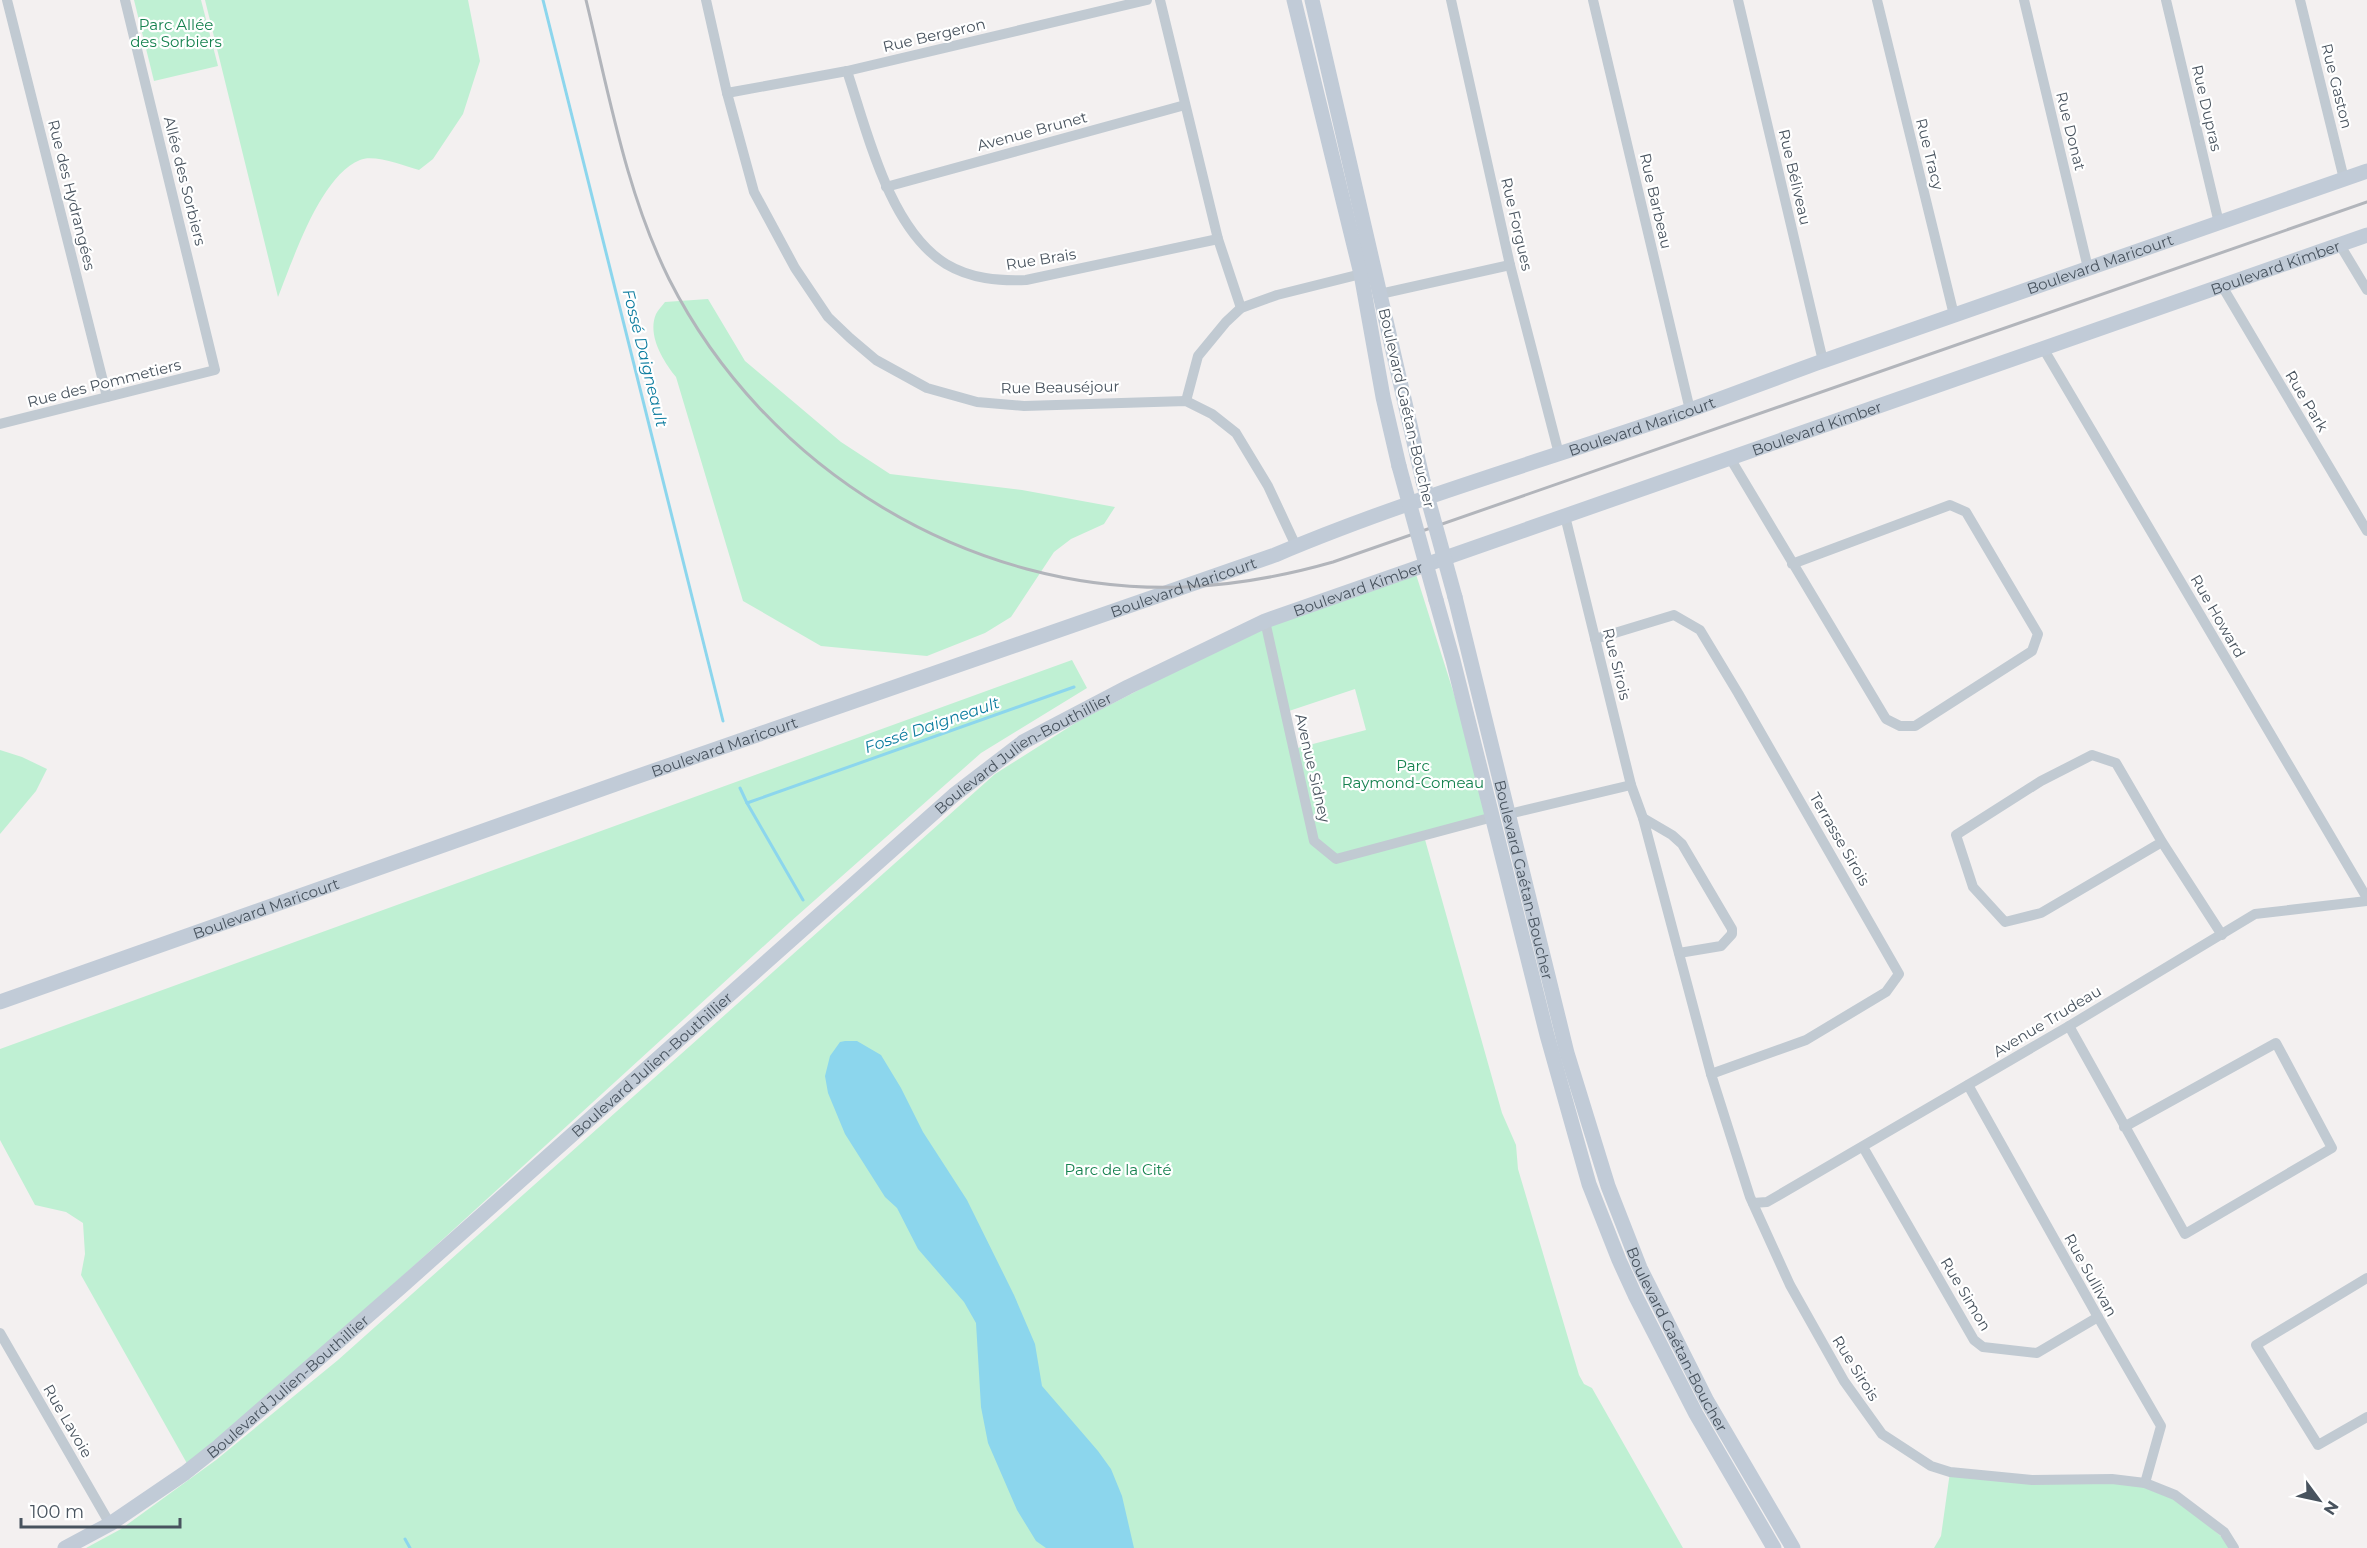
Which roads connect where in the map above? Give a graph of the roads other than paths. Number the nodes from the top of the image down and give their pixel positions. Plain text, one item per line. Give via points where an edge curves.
1 (7, 0) edge
2 (125, 0) edge
3 (706, 0) edge
4 (1147, 0) edge
5 (1160, 0) edge
6 (1294, 0) edge
7 (1312, 0) edge
8 (1451, 0) edge
9 (1593, 0) edge
10 (1738, 0) edge
11 (1878, 0) edge
12 (2024, 0) edge
13 (2166, 0) edge
14 (2300, 0) edge
15 (847, 71) junction
16 (727, 93) junction
17 (1185, 105) junction
18 (2367, 171) edge
19 (2344, 179) junction
20 (886, 187) junction
21 (2219, 223) junction
22 (2367, 235) edge
23 (1218, 239) junction
24 (2340, 245) junction
25 (1510, 265) junction
26 (2088, 268) junction
27 (1361, 274) junction
28 (2222, 286) junction
29 (2367, 290) edge
30 (1380, 294) junction
31 (1241, 308) junction
32 (1954, 315) junction
33 (2043, 348) junction
34 (1823, 361) junction
35 (215, 370) joint
36 (107, 397) junction
37 (1186, 401) junction
38 (1690, 410) junction
39 (0, 424) edge
40 (1558, 454) junction
41 (1730, 458) junction
42 (1565, 516) junction
43 (2367, 531) edge
44 (1296, 546) junction
45 (1792, 564) junction
46 (1265, 621) junction
47 (1595, 639) junction
48 (1631, 785) junction
49 (1509, 814) junction
50 (1493, 817) junction
51 (1643, 818) junction
52 (2162, 842) junction
53 (2367, 900) edge
54 (2222, 935) junction
55 (1679, 953) junction
56 (0, 1002) edge
57 (2069, 1026) junction
58 (1711, 1074) junction
59 (1968, 1085) junction
60 (2124, 1127) junction
61 (1863, 1147) junction
62 (1753, 1203) junction
63 (2367, 1278) edge
64 (2097, 1317) junction
65 (0, 1334) edge
66 (2367, 1417) edge
67 (2145, 1482) junction
68 (110, 1524) junction
69 (65, 1548) edge
70 (1774, 1548) edge
71 (1793, 1548) edge
72 (2234, 1548) edge

1 - 36 street, Rue des Hydrangées
2 - 35 street, Allée des Sorbiers
3 - 16 street, Rue Beauséjour
4 - 15 street, Rue Bergeron
5 - 17 street
6 - 27 street, Boulevard Gaétan-Boucher
7 - 30 street, Boulevard Gaétan-Boucher
8 - 25 street, Rue Forgues
9 - 38 street, Rue Barbeau
10 - 34 street, Rue Béliveau
11 - 32 street, Rue Tracy
12 - 26 street, Rue Donat
13 - 21 street, Rue Dupras
14 - 19 street, Rue Gaston
15 - 16 street, Rue Bergeron
15 - 20 street, Rue Brais
16 - 37 street, Rue Beauséjour via 754,192 795,268 828,317 876,360 927,388 977,402 1023,406
17 - 20 street, Avenue Brunet
17 - 23 street
18 - 19 street, Boulevard Maricourt
19 - 21 street, Boulevard Maricourt
20 - 23 street, Rue Brais via 902,218 946,264 1000,281 1026,280
21 - 26 street, Boulevard Maricourt
22 - 24 street, Boulevard Kimber
23 - 31 street
24 - 28 street, Boulevard Kimber
24 - 29 street
25 - 30 street
25 - 40 street, Rue Forgues
26 - 32 street, Boulevard Maricourt
27 - 31 street
27 - 50 street, Boulevard Gaétan-Boucher, bridge via 1398,466 1446,630
28 - 33 street, Boulevard Kimber
28 - 43 street, Rue Park
30 - 49 street, Boulevard Gaétan-Boucher, bridge
31 - 37 street via 1198,356
32 - 34 street, Boulevard Maricourt
33 - 41 street, Boulevard Kimber
33 - 53 street, Rue Howard
34 - 38 street, Boulevard Maricourt
35 - 36 street, Rue des Pommetiers
36 - 39 street, Rue des Pommetiers
37 - 44 street, Rue Beauséjour via 1212,414 1236,433 1268,486
38 - 40 street, Boulevard Maricourt
40 - 44 street, Boulevard Maricourt
41 - 42 street, Boulevard Kimber
41 - 45 street
42 - 46 street, Boulevard Kimber
42 - 47 street, Rue Sirois
44 - 56 street, Boulevard Maricourt
45 - 45 street via 1886,720 1900,726 1915,726 2032,651 2038,634 1966,512 1950,505
46 - 50 street, Avenue Sidney via 1314,841 1336,859
46 - 68 street, Boulevard Julien-Bouthillier via 1023,742 954,795 219,1446
47 - 48 street, Rue Sirois
47 - 58 street, Terrasse Sirois via 1674,615 1700,630 1899,974 1886,992 1806,1040
48 - 49 street
48 - 51 street, Rue Sirois
49 - 71 street, Boulevard Gaétan-Boucher via 1567,1053 1619,1217 1640,1268 1707,1401
50 - 70 street, Boulevard Gaétan-Boucher via 1589,1184 1614,1249 1696,1414
51 - 55 street, Rue Sirois
51 - 55 street via 1682,844 1732,929 1721,946
52 - 52 street via 2116,763 2092,755 2041,780 1956,835 1973,887 2005,922 2041,913
52 - 54 street
53 - 54 street, Avenue Trudeau via 2254,914
54 - 57 street, Avenue Trudeau
55 - 58 street, Rue Sirois
57 - 59 street, Avenue Trudeau
57 - 60 street
58 - 62 street, Rue Sirois
59 - 61 street, Avenue Trudeau
59 - 64 street, Rue Sullivan
60 - 60 street via 2185,1234 2332,1148 2276,1043
61 - 62 street, Avenue Trudeau via 1767,1202
61 - 64 street, Rue Simon via 1974,1340 1983,1347 2037,1353
62 - 67 street, Rue Sirois via 1790,1285 1844,1382 1882,1434 1931,1466 1950,1472 2032,1480
63 - 66 street via 2256,1344 2318,1445
64 - 67 street, Rue Sullivan via 2162,1426
65 - 68 street, Rue Lavoie
67 - 72 street, Rue Sirois via 2175,1495 2224,1532
68 - 69 street, Boulevard Julien-Bouthillier

